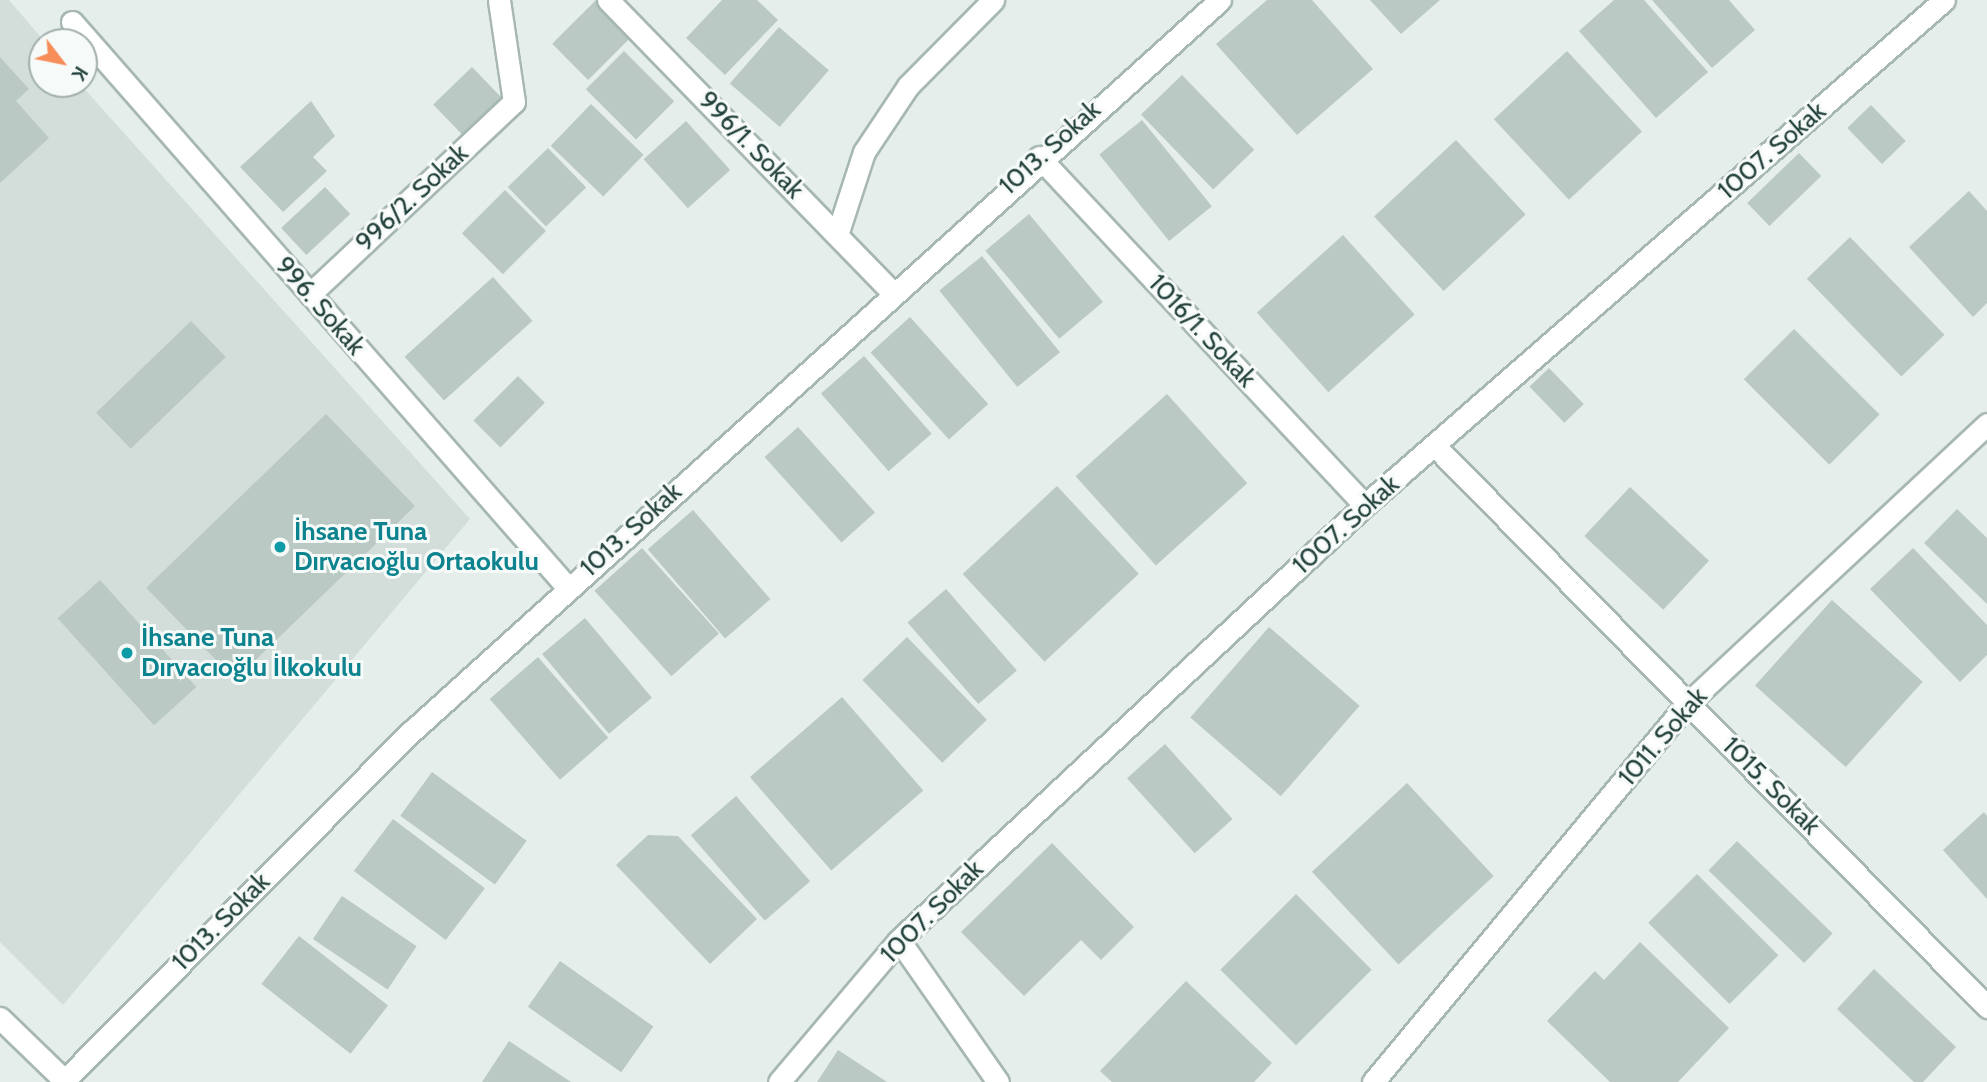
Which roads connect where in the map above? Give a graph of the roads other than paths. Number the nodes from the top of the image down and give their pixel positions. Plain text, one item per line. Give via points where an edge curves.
1 (499, 0) edge
2 (608, 0) edge
3 (993, 0) edge
4 (1220, 0) edge
5 (1944, 0) edge
6 (72, 22) dead end
7 (1039, 157) junction
8 (837, 235) junction
9 (892, 292) junction
10 (310, 294) junction
11 (1987, 424) edge
12 (1436, 447) junction
13 (1365, 505) junction
14 (568, 588) junction
15 (1688, 703) junction
16 (898, 940) junction
17 (1987, 1007) edge
18 (0, 1018) edge
19 (64, 1081) edge
20 (779, 1082) edge
21 (998, 1082) edge
22 (1373, 1082) edge

1 - 10 street, 996/2. Sokak via 514,102
2 - 8 street, 996/1. Sokak
3 - 8 street via 908,86 864,152
4 - 7 street, 1013. Sokak
5 - 12 street, 1007. Sokak
6 - 10 street, 996. Sokak
7 - 9 street, 1013. Sokak
7 - 13 street, 1016/1. Sokak
8 - 9 street, 996/1. Sokak
9 - 14 street, 1013. Sokak
10 - 14 street, 996. Sokak
11 - 15 street, 1011. Sokak
12 - 13 street, 1007. Sokak
12 - 15 street, 1015. Sokak
13 - 16 street, 1007. Sokak
14 - 19 street, 1013. Sokak via 411,732
15 - 17 street, 1015. Sokak
15 - 22 street, 1011. Sokak
16 - 20 street, 1007. Sokak
16 - 21 street
18 - 19 street

